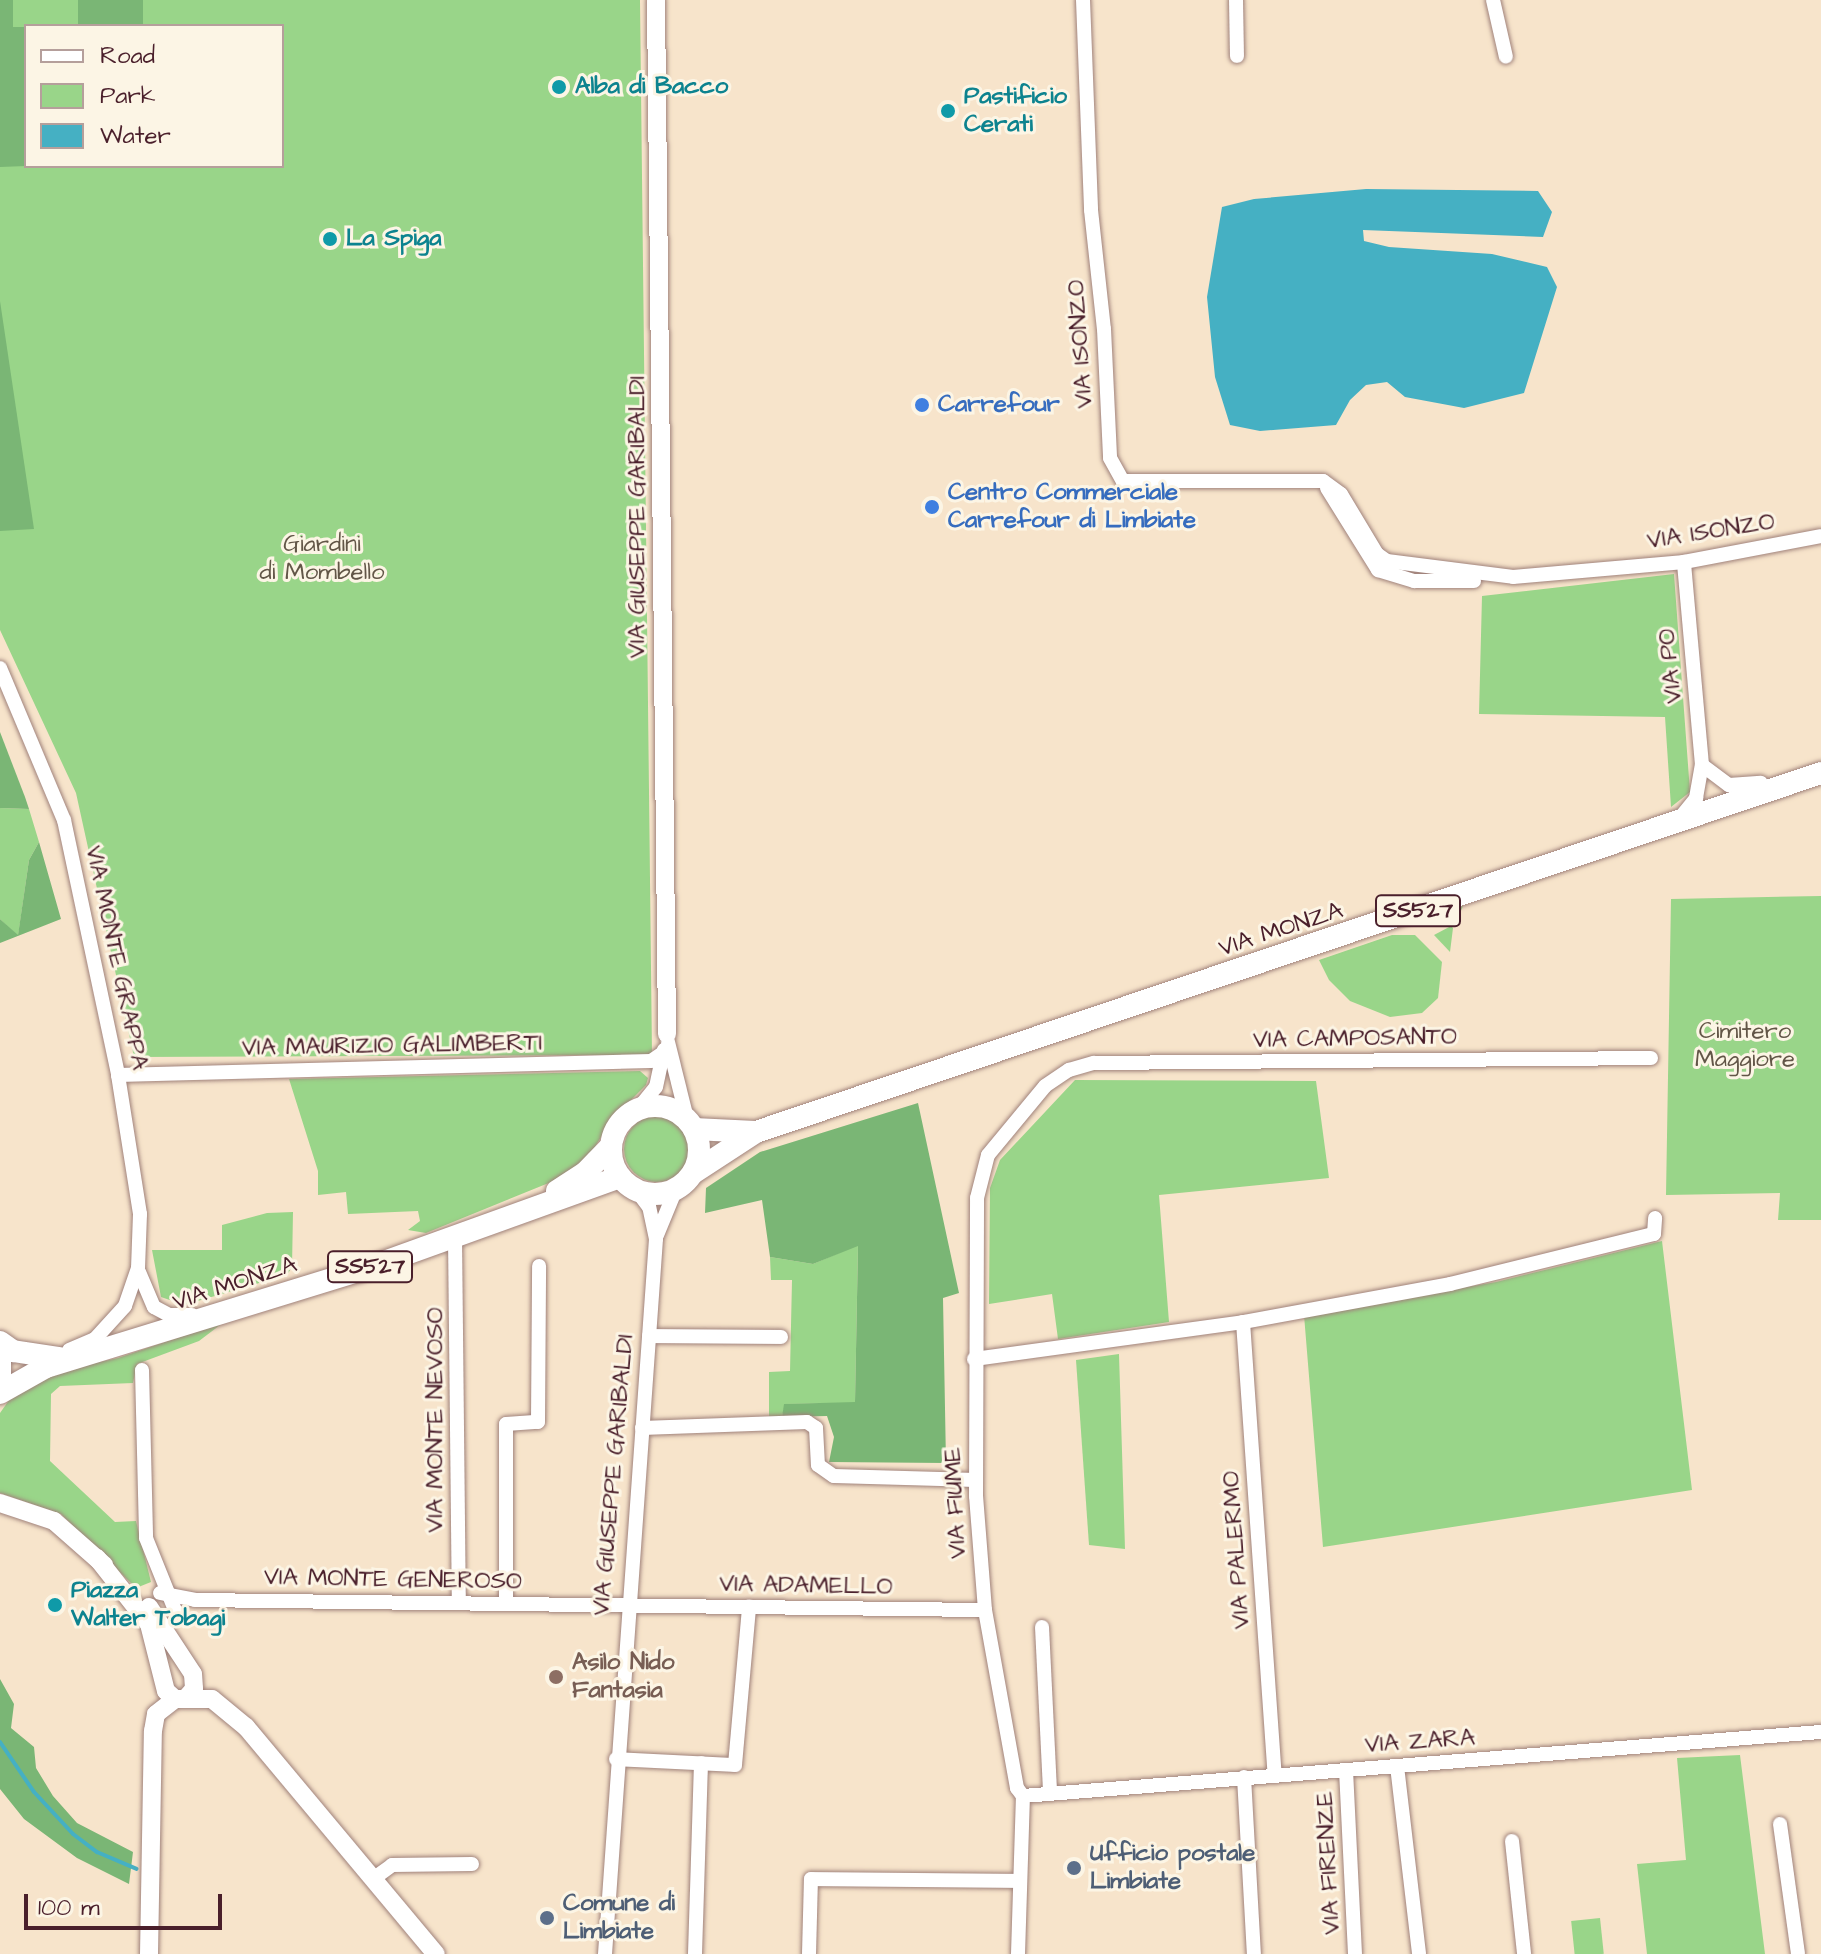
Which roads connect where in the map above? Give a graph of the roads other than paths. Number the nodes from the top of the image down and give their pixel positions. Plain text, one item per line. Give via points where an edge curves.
1 (656, 0) edge
2 (1083, 0) edge
3 (1236, 0) edge
4 (1493, 0) edge
5 (1237, 56) dead end
6 (1506, 57) dead end
7 (1821, 536) edge
8 (1684, 562) junction
9 (0, 668) edge
10 (1821, 764) edge
11 (1702, 765) junction
12 (1821, 773) edge
13 (1677, 823) junction
14 (667, 1034) junction
15 (663, 1053) junction
16 (1651, 1058) dead end
17 (1061, 1074) joint
18 (118, 1075) junction
19 (638, 1109) junction
20 (690, 1124) junction
21 (756, 1132) junction
22 (611, 1146) junction
23 (684, 1181) junction
24 (628, 1184) junction
25 (492, 1224) junction
26 (1655, 1226) dead end
27 (455, 1237) junction
28 (656, 1239) junction
29 (539, 1266) dead end
30 (138, 1268) junction
31 (247, 1308) junction
32 (1243, 1322) junction
33 (649, 1336) junction
34 (781, 1337) dead end
35 (0, 1345) edge
36 (84, 1355) junction
37 (33, 1356) junction
38 (974, 1359) junction
39 (142, 1370) dead end
40 (0, 1386) edge
41 (0, 1393) edge
42 (642, 1428) junction
43 (976, 1480) junction
44 (0, 1503) edge
45 (97, 1558) junction
46 (162, 1596) junction
47 (459, 1602) junction
48 (506, 1602) junction
49 (627, 1605) junction
50 (749, 1607) junction
51 (985, 1610) junction
52 (1042, 1627) dead end
53 (166, 1642) junction
54 (193, 1674) junction
55 (175, 1694) junction
56 (246, 1727) junction
57 (1821, 1732) edge
58 (616, 1759) junction
59 (701, 1763) junction
60 (1397, 1766) junction
61 (1346, 1770) junction
62 (1275, 1775) junction
63 (1244, 1777) junction
64 (1050, 1793) junction
65 (1023, 1796) junction
66 (1780, 1824) dead end
67 (1512, 1841) dead end
68 (349, 1853) junction
69 (472, 1864) dead end
70 (373, 1879) junction
71 (1020, 1881) junction
72 (149, 1954) edge
73 (423, 1954) edge
74 (436, 1954) edge
75 (605, 1954) edge
76 (695, 1954) edge
77 (809, 1954) edge
78 (1018, 1954) edge
79 (1254, 1954) edge
80 (1355, 1954) edge
81 (1419, 1954) edge
82 (1524, 1954) edge
83 (1798, 1954) edge

1 - 14 street, VIA GIUSEPPE GARIBALDI
2 - 8 street, VIA ISONZO via 1091,210 1111,467 1132,484 1323,481 1341,494 1387,561 1513,577
3 - 5 street
4 - 6 street
7 - 8 street, VIA ISONZO
8 - 11 street, VIA PO
9 - 18 street, VIA MONTE GRAPPA via 64,820
10 - 11 street via 1744,788 1722,782
11 - 13 street, VIA PO via 1696,798
12 - 13 main road, VIA MONZA / SS527
13 - 21 main road, VIA MONZA / SS527
14 - 15 street, VIA GIUSEPPE GARIBALDI
14 - 20 street, VIA GIUSEPPE GARIBALDI via 673,1080
15 - 18 street, VIA MAURIZIO GALIMBERTI via 651,1061
15 - 19 street, VIA GIUSEPPE GARIBALDI via 656,1087
16 - 17 street, VIA CAMPOSANTO via 1094,1063
17 - 38 street, VIA FIUME via 988,1155 981,1171
18 - 30 street, VIA MONTE GRAPPA via 140,1214
19 - 20 main road via 665,1107
19 - 22 main road via 620,1123
20 - 21 main road, VIA MONZA / SS527
20 - 23 main road via 699,1154
21 - 23 main road, VIA MONZA / SS527
22 - 24 main road
22 - 25 main road, VIA MONZA / SS527 via 569,1184
23 - 24 main road via 656,1194
23 - 28 street, VIA GIUSEPPE GARIBALDI
24 - 25 main road, VIA MONZA / SS527
24 - 28 street, VIA GIUSEPPE GARIBALDI via 649,1207
25 - 27 main road, VIA MONZA / SS527
26 - 32 street via 1450,1284
27 - 31 main road, VIA MONZA / SS527
27 - 47 street, VIA MONTE NEVOSO
28 - 33 street, VIA GIUSEPPE GARIBALDI
29 - 48 street via 538,1422 506,1424
30 - 31 street, VIA MONTE GRAPPA via 147,1299 169,1315
30 - 37 street, VIA MONTE GRAPPA via 125,1306 95,1339
31 - 36 main road, VIA MONZA / SS527
32 - 38 street
32 - 62 street, VIA PALERMO
33 - 34 street
33 - 42 street, VIA GIUSEPPE GARIBALDI
35 - 37 main road, VIA MONZA / SS527
35 - 40 main road, SS527
36 - 37 main road, VIA MONZA / SS527
36 - 41 main road, VIA MONZA / SS527 via 31,1372
38 - 43 street, VIA FIUME
39 - 46 street via 146,1538
42 - 43 street via 807,1422 816,1428 818,1465 834,1476
42 - 49 street, VIA GIUSEPPE GARIBALDI
43 - 51 street, VIA FIUME
44 - 45 street via 54,1521
45 - 46 street
45 - 53 street
46 - 47 street, VIA MONTE GENEROSO
46 - 53 street
46 - 53 street via 169,1625
47 - 48 street, VIA MONTE GENEROSO
48 - 49 street, VIA MONTE GENEROSO
49 - 50 street, VIA ADAMELLO
49 - 58 street, VIA GIUSEPPE GARIBALDI
50 - 51 street, VIA ADAMELLO
50 - 59 street via 735,1765
51 - 65 street, VIA FIUME via 1017,1788
52 - 64 street
53 - 54 street
53 - 55 street
54 - 55 street via 194,1689
54 - 56 street via 229,1699
55 - 56 street via 212,1699
55 - 72 street via 154,1700
56 - 68 street
57 - 60 street, VIA ZARA
58 - 59 street
58 - 75 street, VIA GIUSEPPE GARIBALDI
59 - 76 street
60 - 61 street, VIA ZARA
60 - 81 street
61 - 62 street, VIA ZARA
61 - 80 street, VIA FIRENZE
62 - 63 street, VIA ZARA
63 - 64 street, VIA ZARA
63 - 79 street
64 - 65 street, VIA ZARA
65 - 71 street, VIA FIUME
66 - 83 street
67 - 82 street
68 - 70 street
68 - 73 street via 374,1895
69 - 70 street via 392,1865
70 - 74 street
71 - 77 street via 811,1879
71 - 78 street, VIA FIUME

